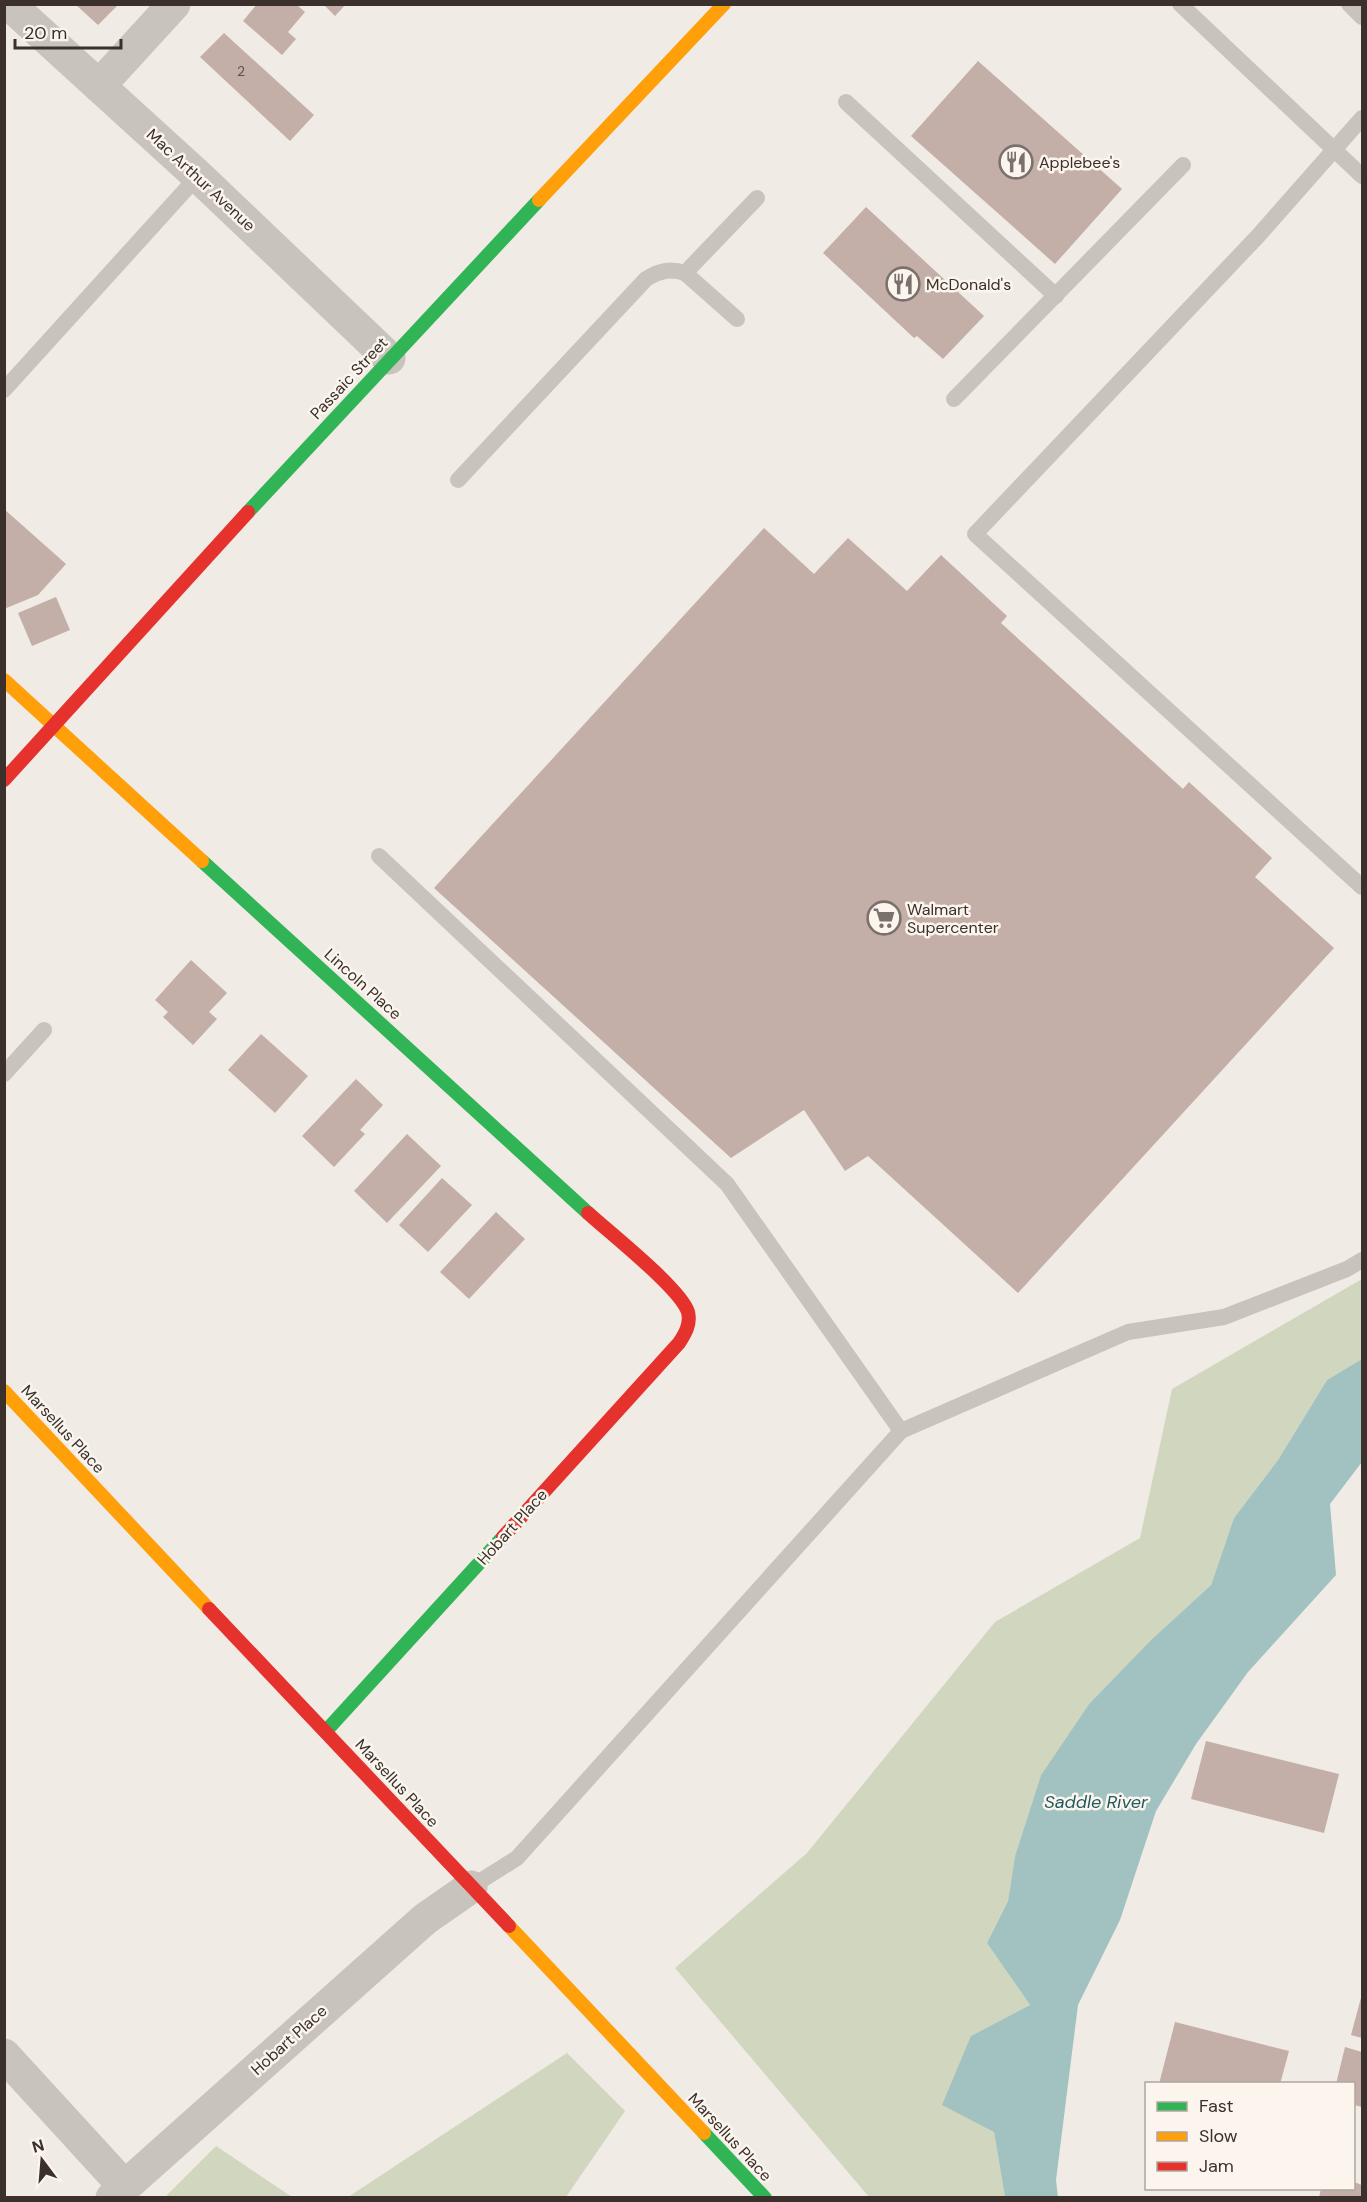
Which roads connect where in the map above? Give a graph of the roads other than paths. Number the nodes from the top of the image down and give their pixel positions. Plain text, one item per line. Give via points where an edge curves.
1 (9, 4) edge
2 (174, 4) edge
3 (724, 4) edge
4 (1180, 4) edge
5 (1349, 4) edge
6 (1362, 17) edge
7 (99, 86) junction
8 (846, 102) dead end
9 (1362, 118) edge
10 (1334, 150) junction
11 (1183, 165) dead end
12 (198, 176) junction
13 (1362, 176) edge
14 (757, 198) dead end
15 (685, 273) junction
16 (1056, 296) junction
17 (737, 319) dead end
18 (389, 358) junction
19 (4, 390) edge
20 (954, 399) dead end
21 (458, 480) dead end
22 (4, 680) edge
23 (53, 725) junction
24 (4, 780) edge
25 (379, 856) dead end
26 (1362, 886) edge
27 (44, 1030) dead end
28 (4, 1074) edge
29 (1362, 1260) edge
30 (691, 1318) joint
31 (4, 1391) edge
32 (901, 1431) junction
33 (326, 1731) junction
34 (471, 1887) junction
35 (4, 2055) edge
36 (118, 2192) edge
37 (765, 2198) edge

1 - 7 street, Mac Arthur Avenue
2 - 7 street
3 - 18 street, Passaic Street
4 - 10 lane
5 - 6 lane
7 - 12 street, Mac Arthur Avenue
8 - 16 lane
9 - 10 lane
10 - 13 lane
10 - 26 lane via 1258,236 975,534
11 - 16 lane
12 - 18 street, Mac Arthur Avenue
12 - 19 lane
14 - 15 lane
15 - 17 lane
15 - 21 lane via 657,272 646,279
16 - 20 lane
18 - 23 street, Passaic Street
22 - 23 street, Lincoln Place
23 - 24 street, Passaic Street
23 - 30 street, Lincoln Place via 677,1294
25 - 32 lane via 727,1184
27 - 28 lane
29 - 32 lane via 1224,1317 1128,1332
30 - 33 street, Hobart Place via 679,1342
31 - 33 street, Marsellus Place
32 - 34 lane via 518,1858
33 - 34 street, Marsellus Place
34 - 36 street, Hobart Place via 425,1919
34 - 37 street, Marsellus Place
35 - 36 street

